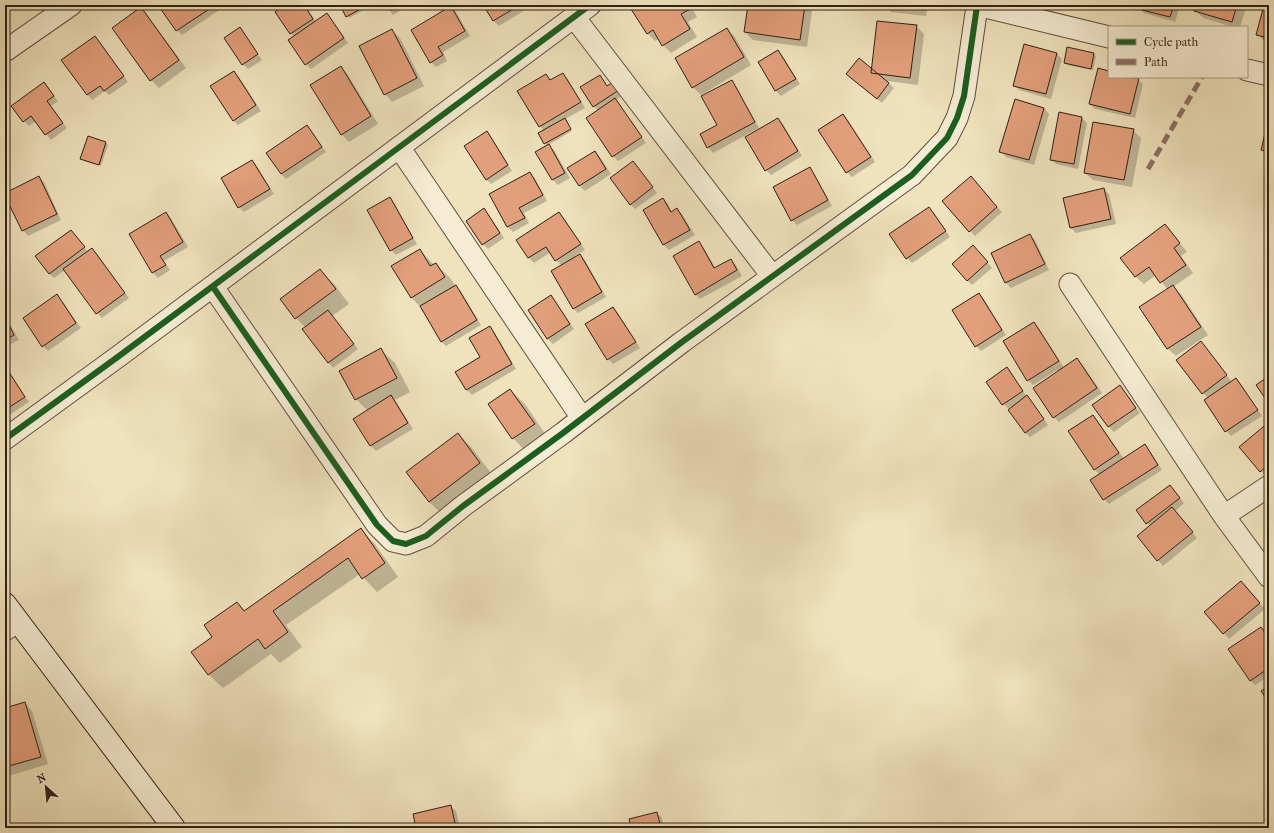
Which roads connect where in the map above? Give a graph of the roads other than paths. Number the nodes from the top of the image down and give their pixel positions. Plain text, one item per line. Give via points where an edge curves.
1 (71, 5) edge
2 (977, 5) edge
3 (582, 11) edge
4 (1108, 37) edge
5 (5, 51) edge
6 (1248, 70) edge
7 (1269, 75) edge
8 (399, 147) junction
9 (772, 276) junction
10 (1070, 284) dead end
11 (213, 287) junction
12 (582, 418) junction
13 (5, 440) edge
14 (1269, 486) edge
15 (1224, 516) junction
16 (1269, 577) edge
17 (5, 604) edge
18 (12, 626) edge
19 (174, 828) edge

1 - 5 street
2 - 4 street
2 - 9 street via 964,96 947,138 912,175
3 - 8 street
3 - 9 street
6 - 7 street
8 - 11 street
8 - 12 street
9 - 12 street
10 - 15 street
11 - 12 street via 378,525 393,541 406,544 426,536
11 - 13 street
14 - 15 street
15 - 16 street
17 - 18 main road
18 - 19 main road

